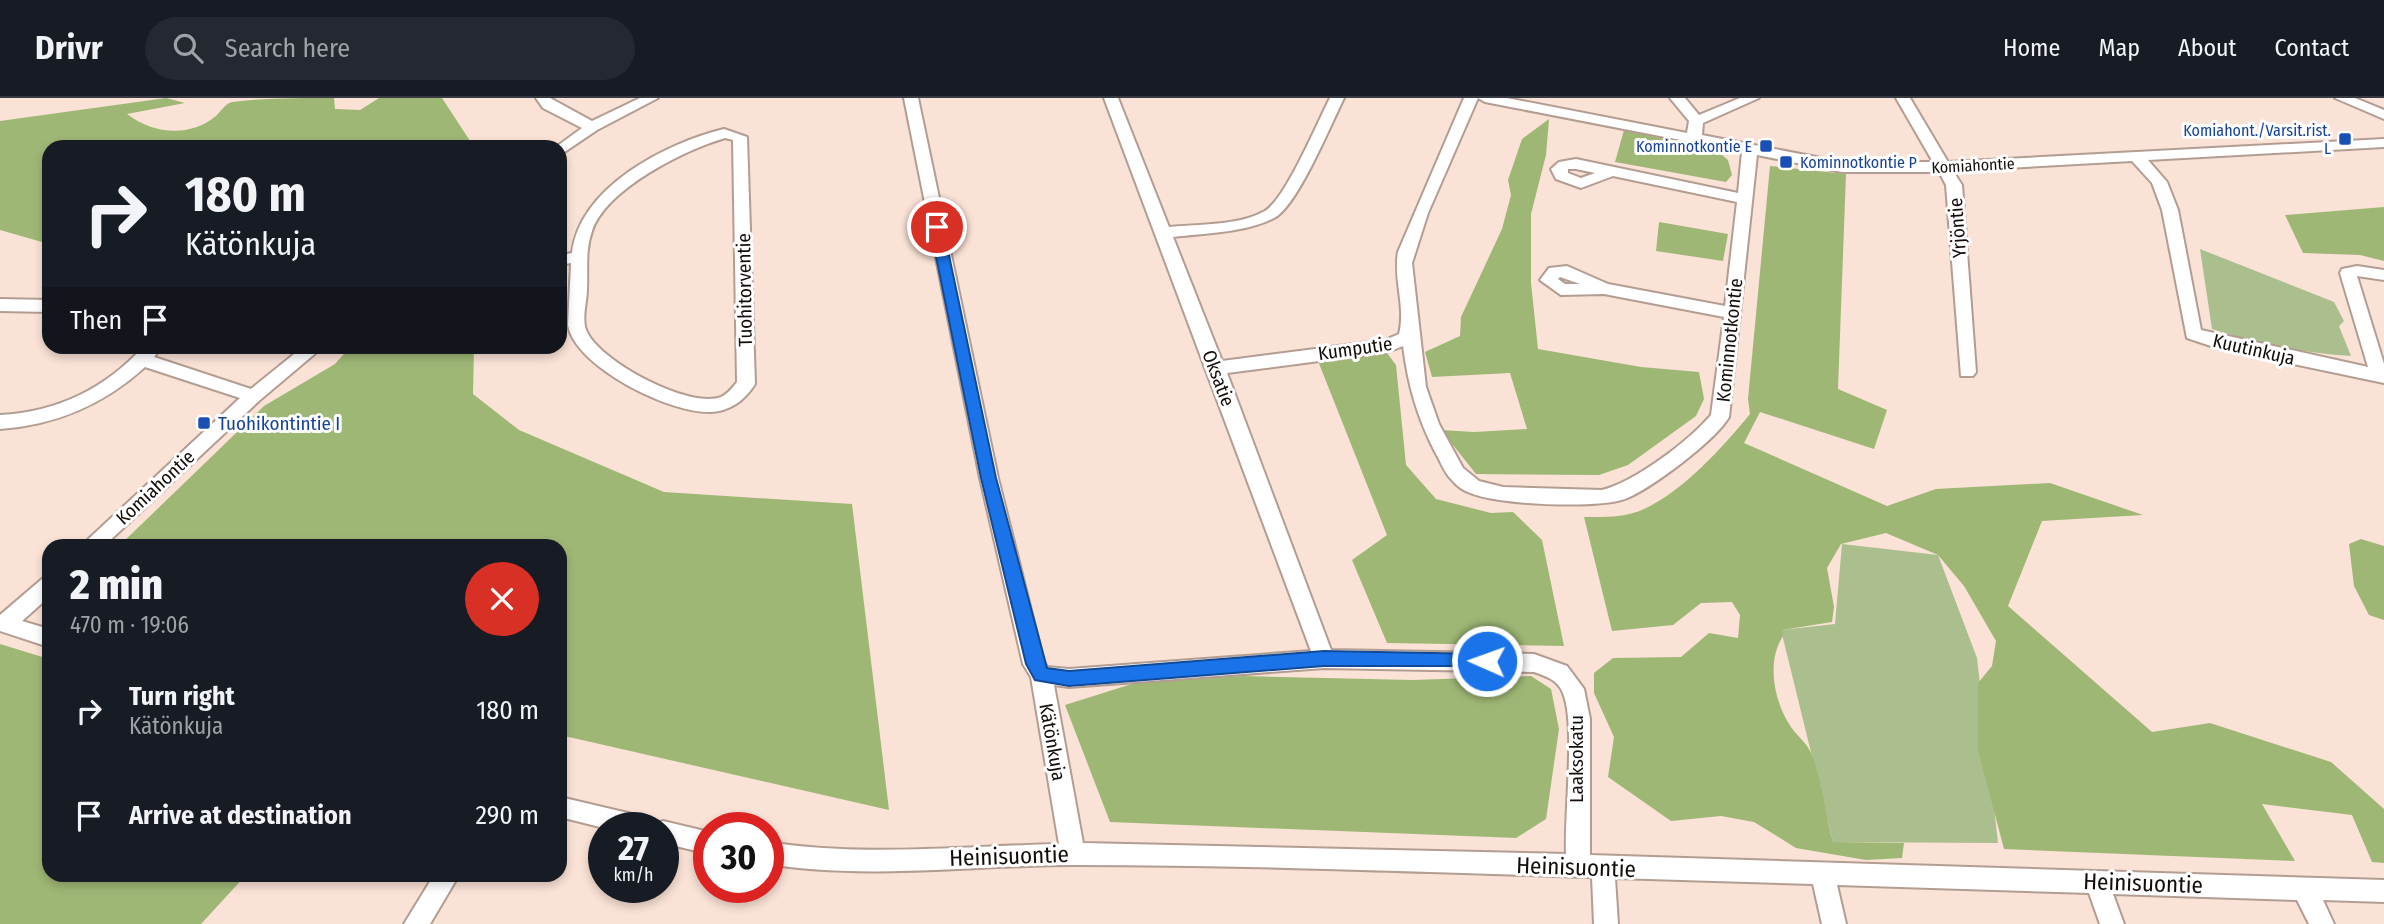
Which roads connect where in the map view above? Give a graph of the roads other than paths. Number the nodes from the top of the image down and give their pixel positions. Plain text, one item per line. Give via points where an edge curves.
1 (543, 98) edge
2 (651, 98) edge
3 (911, 98) edge
4 (1111, 98) edge
5 (1337, 98) edge
6 (1471, 98) edge
7 (1485, 98) edge
8 (1677, 98) edge
9 (1752, 98) edge
10 (1903, 98) edge
11 (2342, 98) edge
12 (2384, 115) edge
13 (1696, 121) junction
14 (592, 127) junction
15 (1695, 139) junction
16 (2384, 143) edge
17 (567, 146) edge
18 (1750, 150) junction
19 (2135, 155) junction
20 (1944, 167) junction
21 (1611, 172) dead end
22 (1743, 199) junction
23 (1165, 233) junction
24 (581, 256) junction
25 (567, 259) edge
26 (2384, 275) edge
27 (1604, 289) dead end
28 (0, 304) edge
29 (42, 306) edge
30 (1733, 313) junction
31 (1410, 330) junction
32 (147, 354) edge
33 (150, 354) edge
34 (306, 354) edge
35 (1216, 368) junction
36 (1967, 372) dead end
37 (2381, 377) edge
38 (254, 396) junction
39 (0, 422) edge
40 (99, 539) edge
41 (42, 591) edge
42 (3, 624) edge
43 (42, 636) edge
44 (1324, 659) junction
45 (1041, 675) junction
46 (567, 809) edge
47 (588, 814) edge
48 (1073, 854) junction
49 (784, 856) edge
50 (1578, 867) junction
51 (1603, 868) junction
52 (1822, 874) junction
53 (2097, 881) junction
54 (443, 882) edge
55 (2304, 889) junction
56 (2384, 891) edge
57 (416, 924) edge
58 (1606, 924) edge
59 (1833, 924) edge
60 (2112, 924) edge
61 (2322, 924) edge

1 - 14 street
2 - 14 street
3 - 45 street, Kätönkuja via 989,478 1034,664
4 - 23 street, Oksatie
5 - 23 street via 1273,213
6 - 31 street, Kumputie via 1406,254 1402,285
7 - 15 street, Komiahontie
8 - 13 street
9 - 13 street
10 - 20 street, Yrjöntie
11 - 12 street
13 - 15 street
14 - 17 street
15 - 18 street, Komiahontie
16 - 19 street, Komiahontie
18 - 20 street, Komiahontie via 1842,167
18 - 22 street, Kominnotkontie
19 - 20 street, Komiahontie
19 - 37 street, Kuutinkuja via 2159,182 2170,210 2193,334
20 - 36 street, Yrjöntie via 1954,185
21 - 22 street
22 - 30 street, Kominnotkontie
23 - 35 street, Oksatie
24 - 24 street, Tuohitorventie via 590,220 647,168 706,138 724,133 740,137 746,384 727,402 699,405 637,384 593,355 577,331
24 - 25 street
26 - 37 street, Kuutinkuja via 2348,273
27 - 30 street
28 - 29 street
30 - 31 street, Kominnotkontie via 1720,417 1640,482 1602,497 1503,494 1473,487 1456,473 1417,387
31 - 35 street, Kumputie via 1400,342 1388,345
32 - 39 street via 110,389 75,406 32,420
33 - 38 street
34 - 38 street, Komiahontie
35 - 44 street, Oksatie
38 - 40 street, Komiahontie
41 - 42 street
42 - 43 street
44 - 45 street, Laaksokatu via 1069,678
44 - 50 street, Laaksokatu via 1534,663 1560,672 1573,689 1579,719
45 - 48 street, Kätönkuja
46 - 47 street
48 - 49 street, Heinisuontie via 906,859
48 - 50 street, Heinisuontie
50 - 51 street, Heinisuontie
51 - 52 street, Heinisuontie
51 - 58 street
52 - 53 street, Heinisuontie
52 - 59 street
53 - 55 street, Heinisuontie
53 - 60 street
54 - 57 street
55 - 56 street, Heinisuontie
55 - 61 street

